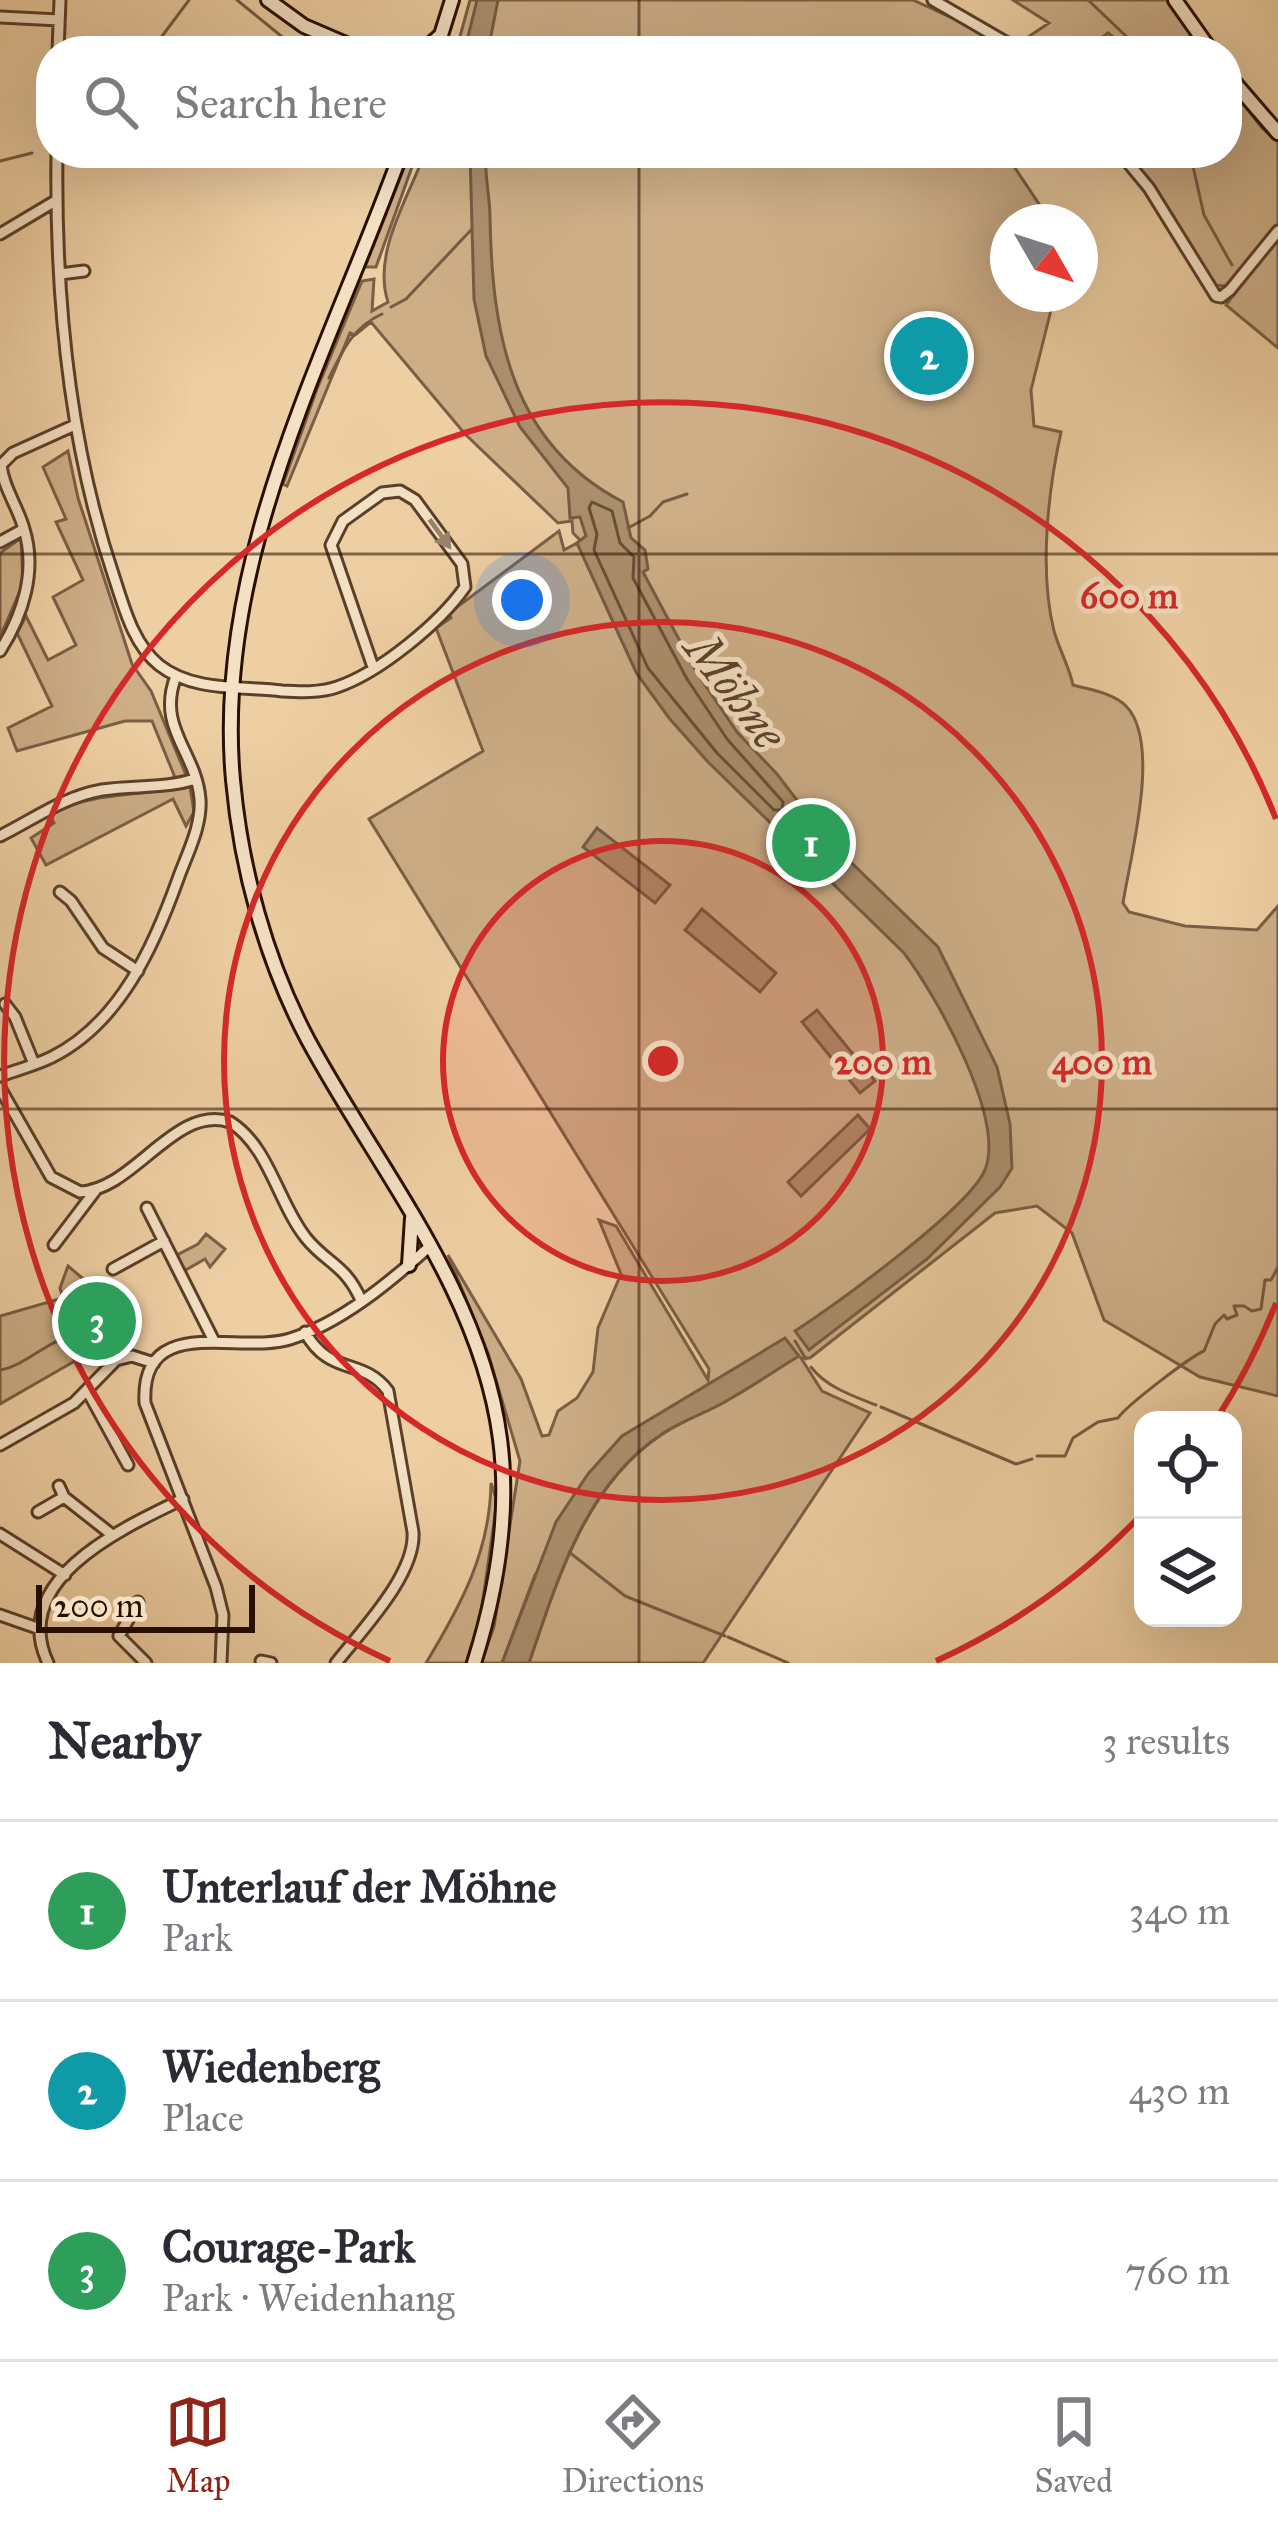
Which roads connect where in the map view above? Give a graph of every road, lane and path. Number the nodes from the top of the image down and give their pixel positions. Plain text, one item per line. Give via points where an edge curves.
1 (60, 0) edge
2 (268, 0) edge
3 (452, 0) edge
4 (932, 0) edge
5 (1175, 0) edge
6 (0, 16) edge
7 (58, 20) junction
8 (442, 34) edge
9 (58, 36) edge
10 (327, 36) edge
11 (995, 36) edge
12 (1200, 36) edge
13 (1242, 91) edge
14 (1278, 133) edge
15 (57, 168) edge
16 (395, 168) edge
17 (1132, 168) edge
18 (57, 200) junction
19 (1278, 231) edge
20 (0, 233) edge
21 (84, 271) dead end
22 (61, 274) junction
23 (75, 425) junction
24 (25, 529) junction
25 (0, 542) edge
26 (0, 651) edge
27 (373, 668) junction
28 (176, 676) junction
29 (233, 687) junction
30 (195, 779) junction
31 (0, 836) edge
32 (60, 892) dead end
33 (138, 971) junction
34 (5, 1004) dead end
35 (34, 1064) junction
36 (0, 1076) edge
37 (0, 1088) edge
38 (95, 1191) junction
39 (147, 1208) dead end
40 (412, 1217) junction
41 (158, 1228) junction
42 (164, 1241) junction
43 (54, 1245) dead end
44 (151, 1247) junction
45 (429, 1247) junction
46 (409, 1265) junction
47 (113, 1269) dead end
48 (361, 1300) junction
49 (305, 1333) junction
50 (214, 1341) junction
51 (154, 1363) junction
52 (87, 1390) junction
53 (0, 1445) edge
54 (128, 1465) dead end
55 (183, 1499) junction
56 (38, 1512) dead end
57 (0, 1534) edge
58 (111, 1534) junction
59 (65, 1574) junction
60 (138, 1601) dead end
61 (1, 1618) edge
62 (38, 1628) junction
63 (48, 1663) edge
64 (146, 1663) edge
65 (221, 1663) edge
66 (336, 1663) edge
67 (474, 1663) edge

1 - 7 street
2 - 10 main road
3 - 8 main road
4 - 11 street
5 - 12 main road
6 - 7 street
7 - 9 street
13 - 14 main road
15 - 18 street
16 - 29 main road via 268,506 244,595
17 - 19 street via 1216,296
18 - 20 street
18 - 22 street
21 - 22 street
22 - 23 street
23 - 24 street via 1,464
23 - 28 street via 94,514 134,632
24 - 25 street
24 - 26 street via 27,584
27 -> 27 street via 332,550 334,533 382,493 408,494 466,570 465,587 426,630
27 - 29 street via 323,690
28 - 29 street
28 - 30 street via 170,714
29 - 40 main road via 233,782 261,924 307,1037
30 - 31 street via 81,795
30 - 33 street via 196,829
32 - 33 street via 103,948
33 - 35 street via 90,1029
34 - 35 street
35 - 36 street
37 - 38 street via 51,1177 72,1190
38 - 43 street
38 - 48 street via 199,1120 230,1121 252,1142 307,1239 342,1268
39 - 41 street
40 - 45 main road
40 - 46 main road
41 - 42 street
41 - 44 street via 145,1235
42 - 44 street
42 - 50 street
44 - 47 street
45 - 46 street
45 - 67 main road via 486,1376 502,1454 500,1553
46 - 48 street
48 - 49 street
49 - 50 street via 262,1344
49 - 66 street via 322,1357 372,1375 388,1391 413,1532 410,1562
50 - 51 street via 182,1343
51 - 52 street via 122,1357
51 - 55 street via 145,1403
52 - 53 street
52 - 54 street
55 - 58 street
55 - 65 street via 220,1603
56 - 58 street via 62,1491
57 - 59 street
58 - 59 street
59 - 62 street
60 - 64 street via 119,1636
61 - 62 street
62 - 63 street

